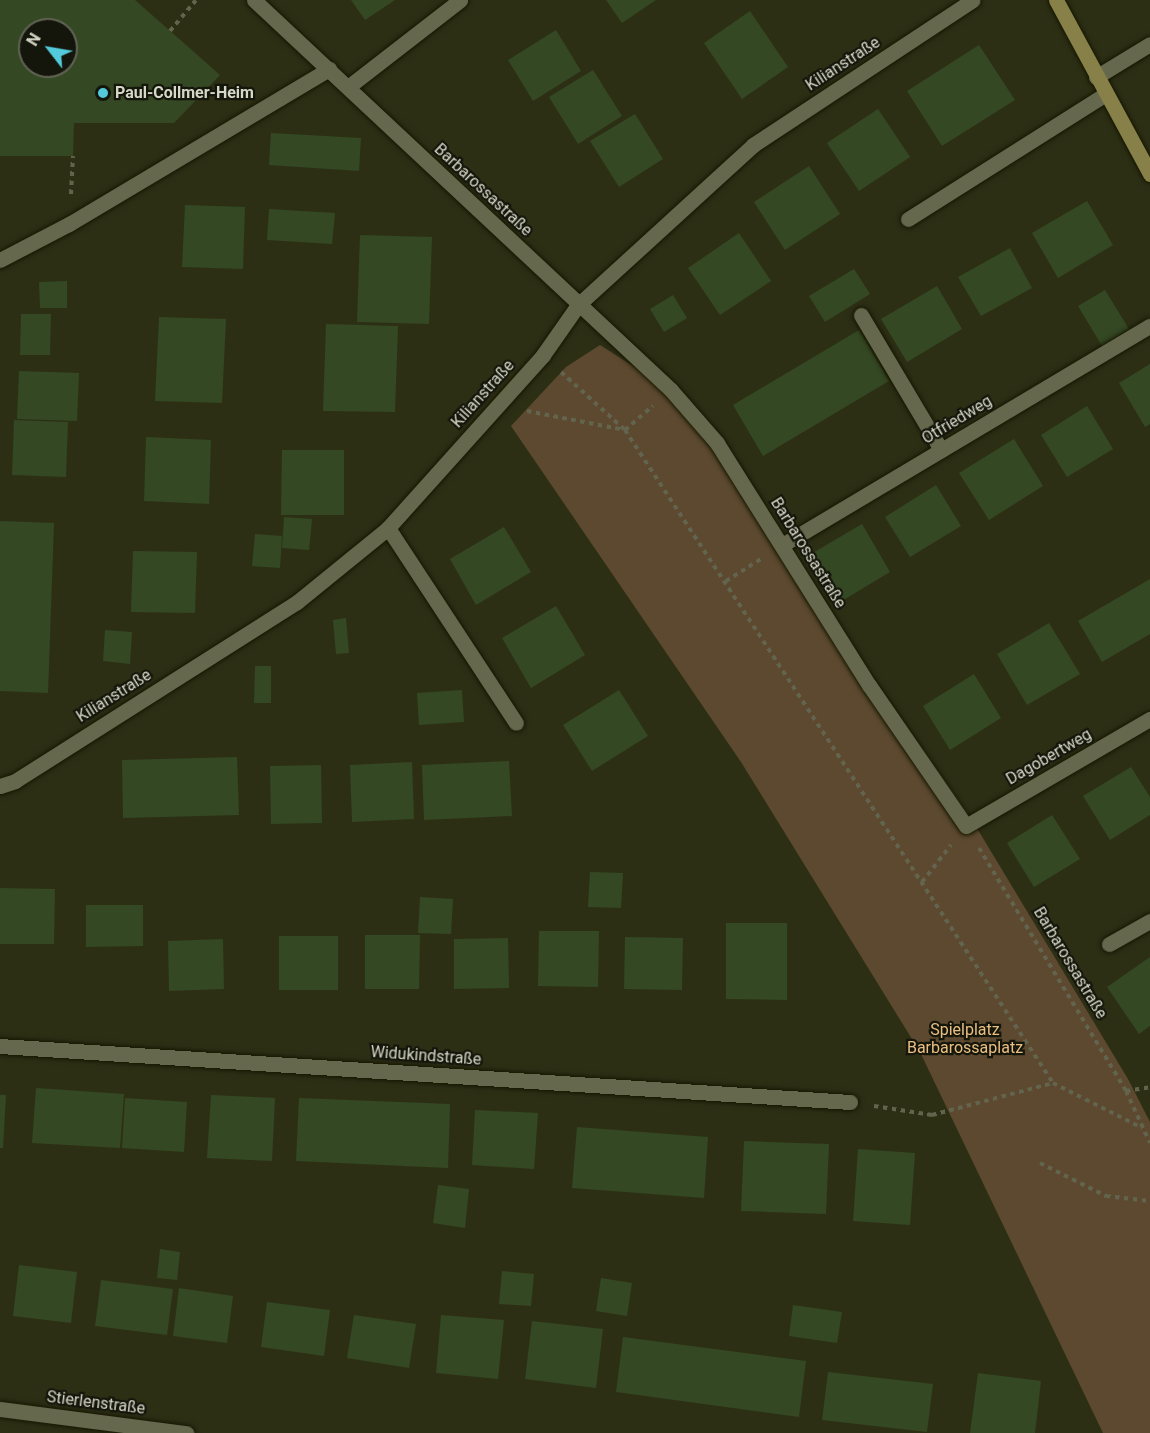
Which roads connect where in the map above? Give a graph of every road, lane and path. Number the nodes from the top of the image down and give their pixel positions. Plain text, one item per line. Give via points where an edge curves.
1 (196, 0) edge
2 (254, 0) edge
3 (460, 0) edge
4 (973, 0) edge
5 (1056, 0) edge
6 (170, 31) dead end
7 (1150, 44) edge
8 (329, 69) junction
9 (1096, 77) junction
10 (348, 87) junction
11 (1106, 94) junction
12 (1150, 174) edge
13 (909, 219) dead end
14 (0, 260) edge
15 (578, 305) junction
16 (861, 315) dead end
17 (1150, 326) edge
18 (543, 355) junction
19 (672, 390) junction
20 (497, 405) junction
21 (625, 430) junction
22 (941, 450) junction
23 (388, 528) junction
24 (782, 545) junction
25 (726, 581) junction
26 (1150, 719) edge
27 (516, 723) dead end
28 (0, 786) edge
29 (966, 826) junction
30 (922, 882) junction
31 (1150, 921) edge
32 (1109, 944) dead end
33 (0, 1046) edge
34 (1053, 1083) junction
35 (1150, 1087) edge
36 (1126, 1091) junction
37 (850, 1102) joint
38 (1142, 1128) junction
39 (1150, 1143) edge
40 (1040, 1163) dead end
41 (1150, 1201) edge
42 (0, 1409) edge
43 (186, 1433) edge

1 - 6 path
2 - 8 street, Barbarossastraße
3 - 10 street
4 - 15 street, Kilianstraße via 753,145
5 - 9 street
7 - 9 street
8 - 10 street, Barbarossastraße
8 - 14 street via 69,224
9 - 11 street
10 - 15 street, Barbarossastraße
11 - 12 street
11 - 13 street
15 - 18 street, Kilianstraße
15 - 19 street, Barbarossastraße
16 - 22 street
17 - 22 street, Otfriedweg
18 - 20 street, Kilianstraße
18 - 21 path
19 - 21 path
19 - 24 street, Barbarossastraße via 717,443
20 - 21 path
20 - 23 street, Kilianstraße
21 - 25 path
22 - 24 street, Otfriedweg
23 - 27 street
23 - 28 street, Kilianstraße via 297,602 15,781
24 - 25 path
24 - 29 street, Barbarossastraße via 869,685
25 - 30 path
26 - 29 street, Dagobertweg
29 - 30 path
29 - 36 path, Barbarossastraße
30 - 34 path
31 - 32 street
33 - 37 street, Widukindstraße
34 - 37 path via 932,1115
34 - 38 path
35 - 36 path
36 - 38 path, Barbarossastraße
38 - 39 path, Barbarossastraße
40 - 41 path via 1106,1196
42 - 43 street, Stierlenstraße

